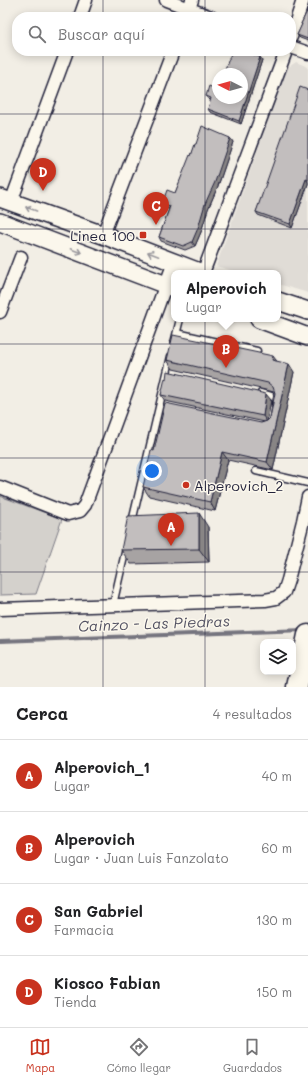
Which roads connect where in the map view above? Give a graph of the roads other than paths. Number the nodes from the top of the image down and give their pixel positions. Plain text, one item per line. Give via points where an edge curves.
1 (86, 0) edge
2 (166, 0) edge
3 (303, 0) edge
4 (189, 9) edge
5 (82, 12) edge
6 (296, 22) edge
7 (296, 49) edge
8 (308, 53) edge
9 (65, 56) edge
10 (171, 56) edge
11 (284, 56) edge
12 (6, 200) edge
13 (0, 222) edge
14 (103, 235) junction
15 (21, 257) dead end
16 (174, 262) junction
17 (173, 270) edge
18 (194, 270) edge
19 (203, 270) edge
20 (170, 287) edge
21 (281, 301) edge
22 (308, 311) edge
23 (0, 312) edge
24 (179, 322) edge
25 (267, 322) edge
26 (177, 333) junction
27 (308, 337) edge
28 (257, 351) edge
29 (167, 372) junction
30 (175, 374) edge
31 (258, 393) edge
32 (160, 405) junction
33 (275, 406) edge
34 (168, 407) edge
35 (256, 471) dead end
36 (308, 483) edge
37 (0, 487) edge
38 (308, 497) edge
39 (131, 528) edge
40 (127, 544) edge
41 (113, 605) junction
42 (0, 609) edge
43 (306, 644) edge
44 (297, 687) edge

1 - 5 street
2 - 4 street
3 - 6 street
7 - 8 street
9 - 12 street
10 - 14 street
11 - 19 street
14 -> 12 street
13 -> 20 street
16 -> 14 street
15 - 23 street
16 - 17 street
16 - 18 street
20 - 37 street via 85,505 80,512 68,514
21 - 22 street
24 - 26 lane
25 - 27 street
26 - 28 lane
26 - 29 lane
29 - 30 lane
29 - 32 lane
31 - 33 lane via 273,396 276,400
32 - 34 lane
32 - 39 lane
35 - 36 lane
38 - 41 street via 288,580 284,592 276,598
40 - 41 lane
41 - 42 street
43 - 44 main road

